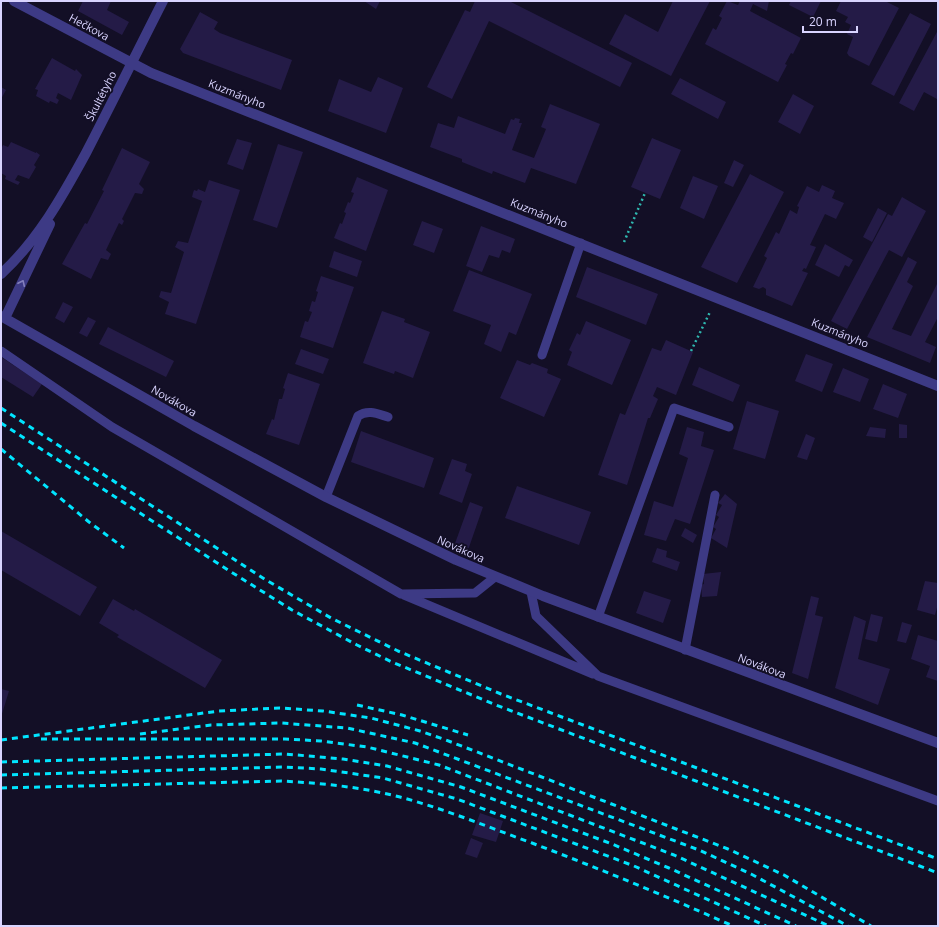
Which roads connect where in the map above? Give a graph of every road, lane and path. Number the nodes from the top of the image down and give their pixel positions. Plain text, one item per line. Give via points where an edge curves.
1 (14, 1) edge
2 (163, 1) edge
3 (131, 62) junction
4 (645, 193) dead end
5 (60, 200) junction
6 (624, 242) dead end
7 (581, 243) junction
8 (1, 274) edge
9 (710, 312) dead end
10 (3, 317) edge
11 (1, 351) edge
12 (691, 351) dead end
13 (542, 355) dead end
14 (938, 386) edge
15 (388, 417) dead end
16 (729, 427) dead end
17 (715, 495) dead end
18 (326, 497) junction
19 (495, 577) junction
20 (531, 592) junction
21 (400, 594) junction
22 (598, 617) junction
23 (685, 650) junction
24 (598, 676) junction
25 (938, 743) edge
26 (938, 801) edge

1 - 3 street, Hečkova
2 - 3 street, Škultétyho
3 - 5 street, Škultétyho
3 - 7 street, Kuzmányho
4 - 6 path
5 - 8 street, Škultétyho via 23,252
10 -> 5 street, Škultétyho
7 - 13 lane
7 - 14 street, Kuzmányho
9 - 12 path
10 - 18 street, Novákova via 194,426
11 - 21 lane via 112,427
15 - 18 lane via 371,412 358,416
16 - 22 lane via 674,408
17 - 23 lane
18 - 19 street, Novákova
19 - 20 street, Novákova
19 - 21 lane via 475,593
20 - 22 street, Novákova
20 - 24 lane via 536,616
21 - 24 lane
22 - 23 street, Novákova
23 - 25 street, Novákova
24 - 26 lane

